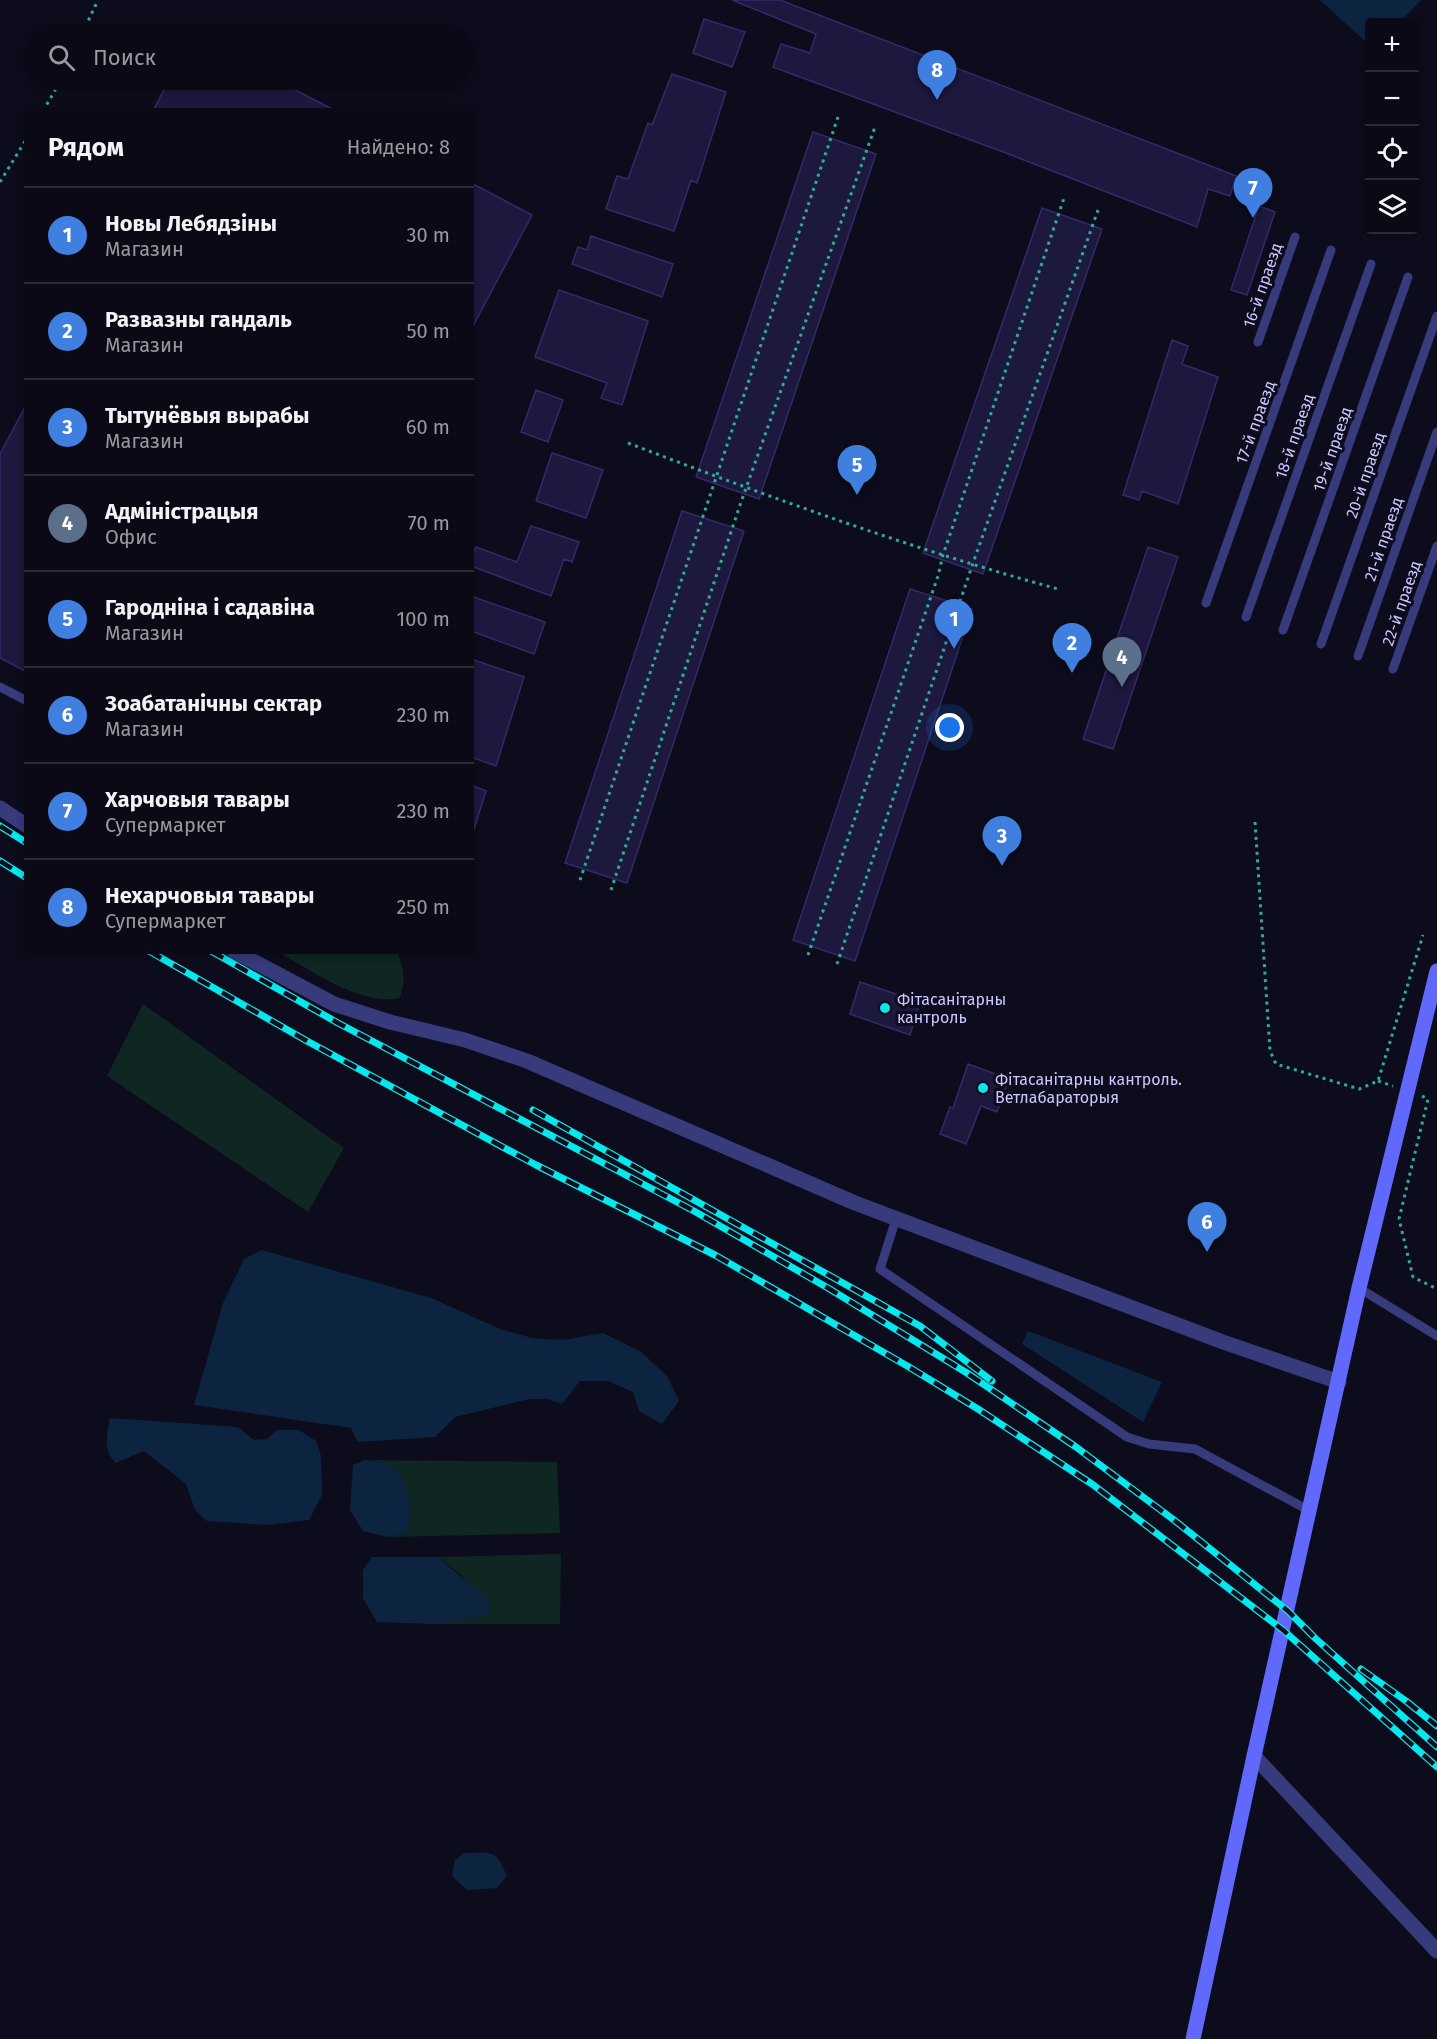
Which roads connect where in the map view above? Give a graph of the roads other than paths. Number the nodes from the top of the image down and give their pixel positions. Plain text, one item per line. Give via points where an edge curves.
1 (1295, 237) dead end
2 (1331, 250) dead end
3 (1371, 264) dead end
4 (1408, 277) dead end
5 (1437, 316) edge
6 (1258, 342) dead end
7 (1437, 432) edge
8 (1437, 546) edge
9 (1206, 603) dead end
10 (1246, 617) dead end
11 (1283, 630) dead end
12 (1321, 644) dead end
13 (1358, 656) dead end
14 (1394, 669) dead end
15 (0, 687) edge
16 (24, 699) edge
17 (0, 808) edge
18 (24, 824) edge
19 (240, 954) edge
20 (1437, 971) edge
21 (896, 1219) junction
22 (1359, 1288) junction
23 (1437, 1336) edge
24 (1339, 1382) junction
25 (1310, 1511) junction
26 (1254, 1756) junction
27 (1437, 1951) edge
28 (1193, 2039) edge

1 - 6 lane, 16-й праезд
2 - 9 lane, 17-й праезд
3 - 10 lane, 18-й праезд
4 - 11 lane, 19-й праезд
5 - 12 lane, 20-й праезд
7 - 13 lane, 21-й праезд
8 - 14 lane, 22-й праезд
15 - 16 lane
17 - 18 street
19 - 21 street via 334,1004 527,1061
20 - 22 street
21 - 24 street
21 - 25 lane via 880,1269 1127,1437 1149,1444 1195,1449
22 - 23 lane
22 - 24 street
24 - 25 street
25 - 26 street
26 - 27 street
26 - 28 street

